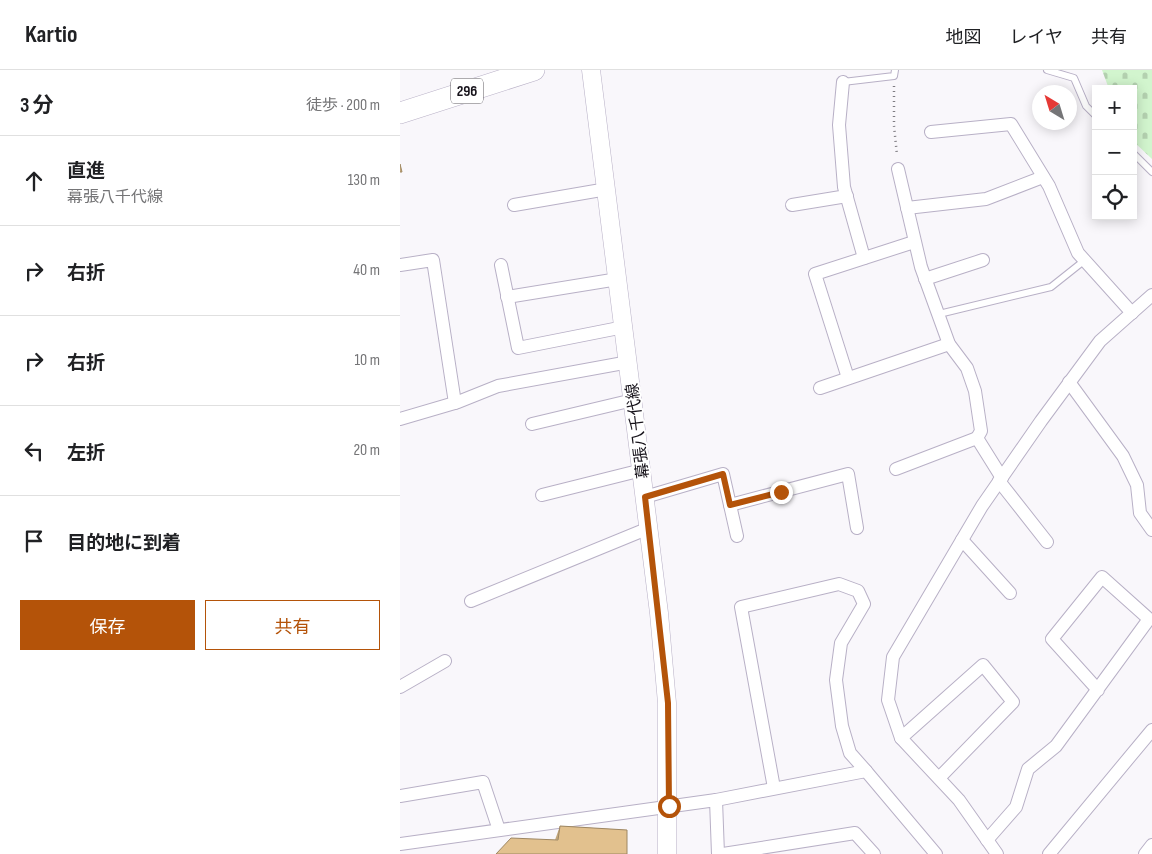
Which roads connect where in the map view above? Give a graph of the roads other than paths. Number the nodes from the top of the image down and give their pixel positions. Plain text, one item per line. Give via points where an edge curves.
1 (534, 70) edge
2 (591, 70) edge
3 (1047, 70) edge
4 (895, 73) edge
5 (843, 82) joint
6 (1092, 112) edge
7 (400, 113) edge
8 (931, 132) dead end
9 (1137, 157) edge
10 (898, 169) road end
11 (1152, 172) edge
12 (1043, 177) junction
13 (606, 189) junction
14 (847, 196) junction
15 (514, 205) dead end
16 (792, 205) dead end
17 (907, 208) junction
18 (914, 242) junction
19 (864, 258) junction
20 (983, 260) dead end
21 (1085, 260) junction
22 (400, 265) edge
23 (501, 265) dead end
24 (618, 279) junction
25 (925, 279) junction
26 (1152, 295) edge
27 (507, 297) junction
28 (1132, 313) junction
29 (939, 314) junction
30 (624, 328) junction
31 (949, 344) junction
32 (629, 362) junction
33 (848, 378) junction
34 (1069, 382) junction
35 (820, 388) dead end
36 (633, 400) junction
37 (455, 403) junction
38 (400, 419) edge
39 (532, 424) dead end
40 (977, 438) junction
41 (896, 469) dead end
42 (642, 470) junction
43 (1000, 480) junction
44 (542, 495) dead end
45 (645, 497) junction
46 (730, 505) junction
47 (649, 528) junction
48 (857, 528) dead end
49 (1152, 530) edge
50 (738, 536) dead end
51 (962, 540) junction
52 (1048, 542) dead end
53 (1010, 594) dead end
54 (471, 601) dead end
55 (445, 661) dead end
56 (400, 687) edge
57 (1098, 690) junction
58 (1152, 730) edge
59 (902, 738) junction
60 (866, 771) junction
61 (939, 778) junction
62 (774, 788) junction
63 (400, 796) edge
64 (716, 800) junction
65 (669, 806) junction
66 (498, 830) junction
67 (987, 840) junction
68 (400, 844) edge
69 (1152, 846) edge
70 (667, 854) edge
71 (718, 854) edge
72 (723, 854) edge
73 (874, 854) edge
74 (936, 854) edge
75 (997, 854) edge
76 (1049, 854) edge
77 (1145, 854) edge

1 - 7 highway, 296
2 - 13 main road, 幕張八千代線
3 - 6 lane via 1074,78
4 - 5 lane
5 - 14 street via 839,125
8 - 12 street via 1011,124
9 - 11 lane
10 - 17 street
12 - 17 street via 986,199
12 - 21 street via 1078,253
13 - 15 street
13 - 24 main road, 幕張八千代線
14 - 16 street
14 - 19 street
17 - 18 street
18 - 19 street
18 - 25 street
19 - 33 street via 815,274
20 - 25 street
21 - 28 street
21 - 29 lane via 1051,286
22 - 37 street via 433,260
23 - 27 street
24 - 27 street
24 - 30 main road, 幕張八千代線
25 - 29 street
26 - 28 street
27 - 30 street via 518,348
28 - 34 street via 1100,341
29 - 31 street
30 - 32 main road, 幕張八千代線
31 - 33 street
31 - 40 street via 968,368 975,391 981,431
32 - 36 main road, 幕張八千代線
32 - 37 street via 498,386
33 - 35 street
34 - 43 street
34 - 49 street via 1123,456 1137,485 1140,513
36 - 39 street
36 - 42 main road, 幕張八千代線
37 - 38 street
40 - 41 street
40 - 43 street
42 - 44 street
42 - 45 main road, 幕張八千代線
43 - 51 street
43 - 52 street
45 - 46 street via 723,474
45 - 47 main road, 幕張八千代線
46 - 48 street via 848,474
46 - 50 street
47 - 54 street
47 - 65 main road, 幕張八千代線 via 668,703
51 - 53 street
51 - 59 street via 894,657 888,700
55 - 56 street
57 - 57 street via 1149,619 1102,577 1052,639
57 - 67 street via 1056,746 1028,769 1016,807
58 - 76 street
59 - 61 street
59 - 61 street via 983,665 1013,702
60 - 62 street
60 - 62 street via 850,753 842,726 836,680 841,643 864,604 858,592 839,584 741,607
60 - 74 street
61 - 67 street
62 - 64 street
63 - 66 street via 483,782
64 - 65 street
64 - 71 street
65 - 66 street
65 - 70 main road, 幕張八千代線
66 - 68 street
67 - 75 street
69 - 77 street
72 - 73 street via 855,832

